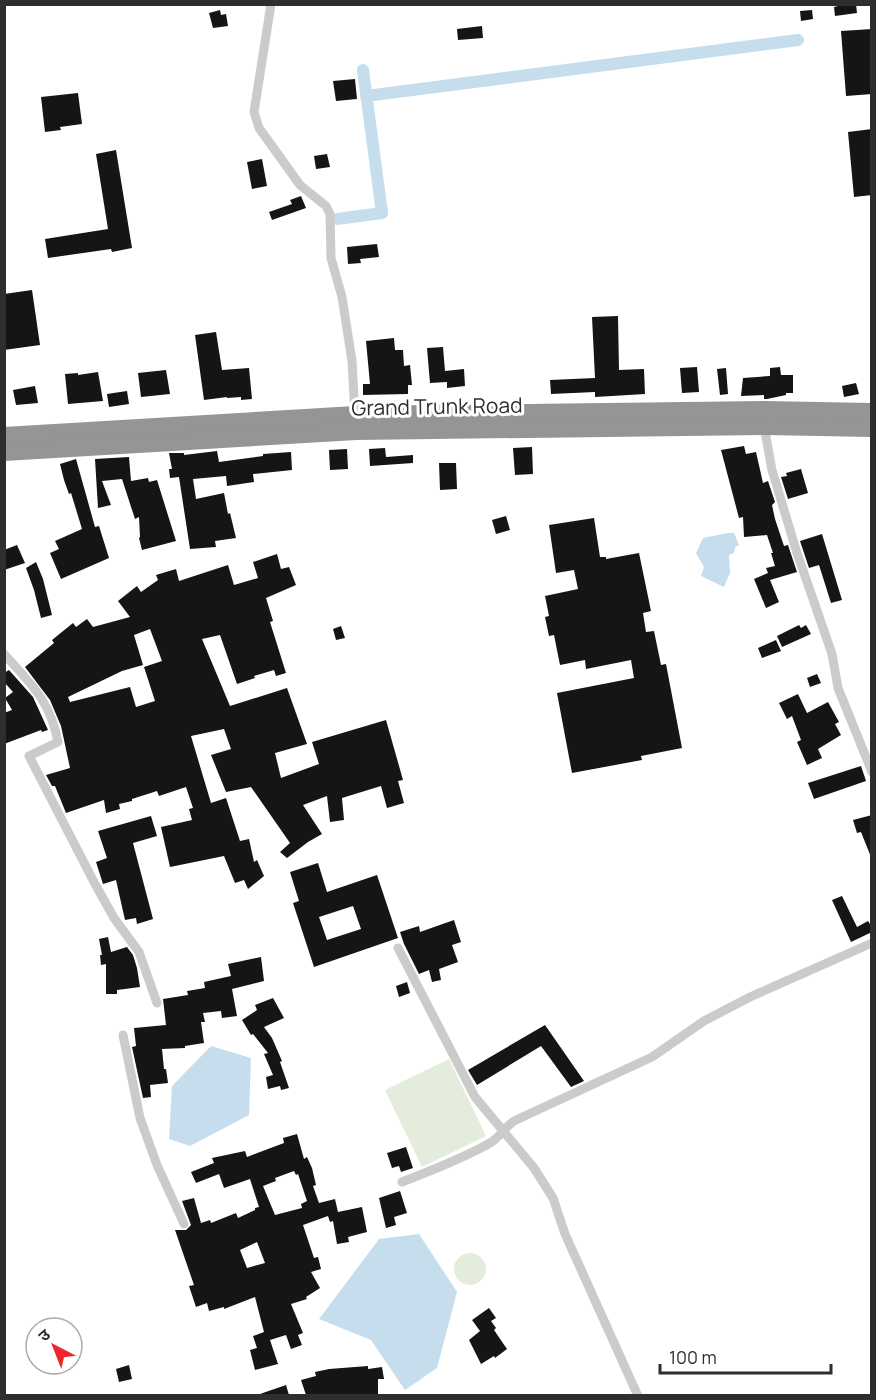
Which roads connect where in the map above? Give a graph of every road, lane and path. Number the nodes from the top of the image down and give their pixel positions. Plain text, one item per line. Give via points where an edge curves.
1 (271, 4) edge
2 (872, 412) edge
3 (355, 414) junction
4 (790, 419) junction
5 (558, 420) junction
6 (411, 422) junction
7 (764, 426) junction
8 (872, 428) edge
9 (178, 433) junction
10 (4, 435) edge
11 (60, 439) junction
12 (4, 452) edge
13 (4, 654) edge
14 (872, 772) edge
15 (872, 943) edge
16 (398, 948) dead end
17 (157, 1003) dead end
18 (123, 1035) dead end
19 (504, 1132) junction
20 (402, 1182) dead end
21 (184, 1224) dead end
22 (638, 1395) edge

1 - 3 street via 254,112 259,128 300,185 330,214 331,258 352,361
2 - 4 highway, Grand Trunk Road
3 - 6 highway, Grand Trunk Road
3 - 9 highway, Grand Trunk Road
4 - 5 highway, Grand Trunk Road
4 - 7 highway, Grand Trunk Road
4 - 8 highway, Grand Trunk Road
5 - 6 highway, Grand Trunk Road
5 - 7 highway, Grand Trunk Road
6 - 9 highway, Grand Trunk Road via 356,430
7 - 14 street via 772,470 832,654 838,688
9 - 11 highway, Grand Trunk Road
10 - 11 highway, Grand Trunk Road
11 - 12 highway, Grand Trunk Road
13 - 17 street via 46,702 58,742 29,756 94,884 140,952
15 - 19 street via 728,1008 652,1057 508,1125
16 - 19 street via 475,1097
18 - 21 street via 140,1118
19 - 20 street via 469,1155
19 - 22 street via 553,1198 565,1234

